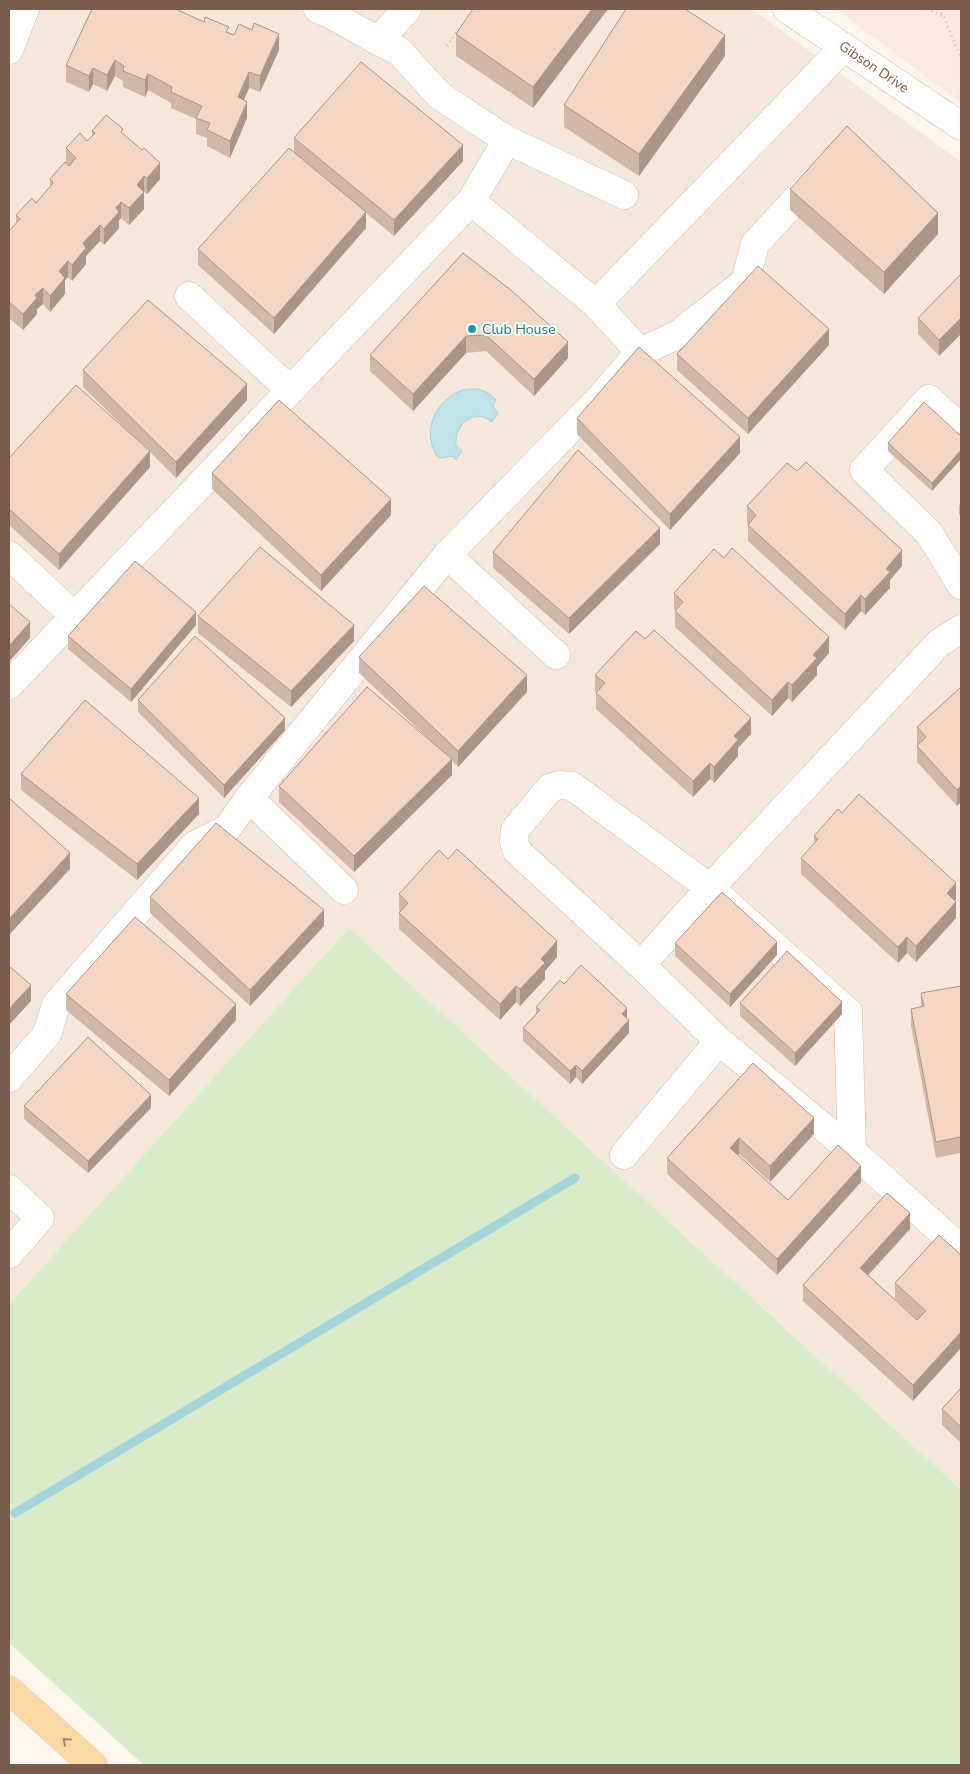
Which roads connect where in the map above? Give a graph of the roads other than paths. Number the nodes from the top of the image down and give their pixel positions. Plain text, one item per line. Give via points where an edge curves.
1 (25, 9) edge
2 (321, 9) edge
3 (407, 9) edge
4 (787, 9) edge
5 (378, 41) junction
6 (844, 47) junction
7 (9, 50) edge
8 (961, 126) edge
9 (507, 140) junction
10 (832, 162) edge
11 (624, 195) dead end
12 (471, 201) junction
13 (189, 296) dead end
14 (596, 304) junction
15 (640, 352) junction
16 (290, 390) junction
17 (961, 429) edge
18 (9, 555) edge
19 (447, 555) junction
20 (961, 585) edge
21 (74, 616) junction
22 (961, 629) edge
23 (556, 655) dead end
24 (9, 685) edge
25 (249, 798) junction
26 (710, 888) junction
27 (344, 890) dead end
28 (642, 966) junction
29 (719, 1040) junction
30 (9, 1078) edge
31 (852, 1151) junction
32 (624, 1155) dead end
33 (9, 1189) edge
34 (961, 1249) edge
35 (9, 1254) edge
36 (9, 1690) edge
37 (93, 1765) edge

1 - 7 street
2 - 5 street
3 - 5 street
4 - 6 street, Gibson Drive
5 - 9 street via 399,51 439,95
6 - 8 street, Gibson Drive
6 - 14 street
9 - 11 street
9 - 12 street
10 - 15 street via 755,244 745,282 677,335
12 - 14 street
12 - 16 street
13 - 16 street
14 - 15 street
15 - 19 street via 602,396
16 - 21 street
17 - 20 street via 929,399 864,470 929,533
18 - 21 street
19 - 23 street
19 - 25 street
21 - 24 street
22 - 26 street via 939,643
25 - 27 street
25 - 30 street via 227,829 195,845 56,1005 47,1034
26 - 28 street
26 - 28 street via 572,786 550,788 516,830 516,851
26 - 31 street via 848,1012
28 - 29 street
29 - 31 street
29 - 32 street
31 - 34 street
33 - 35 street via 40,1218
37 -> 36 main road

